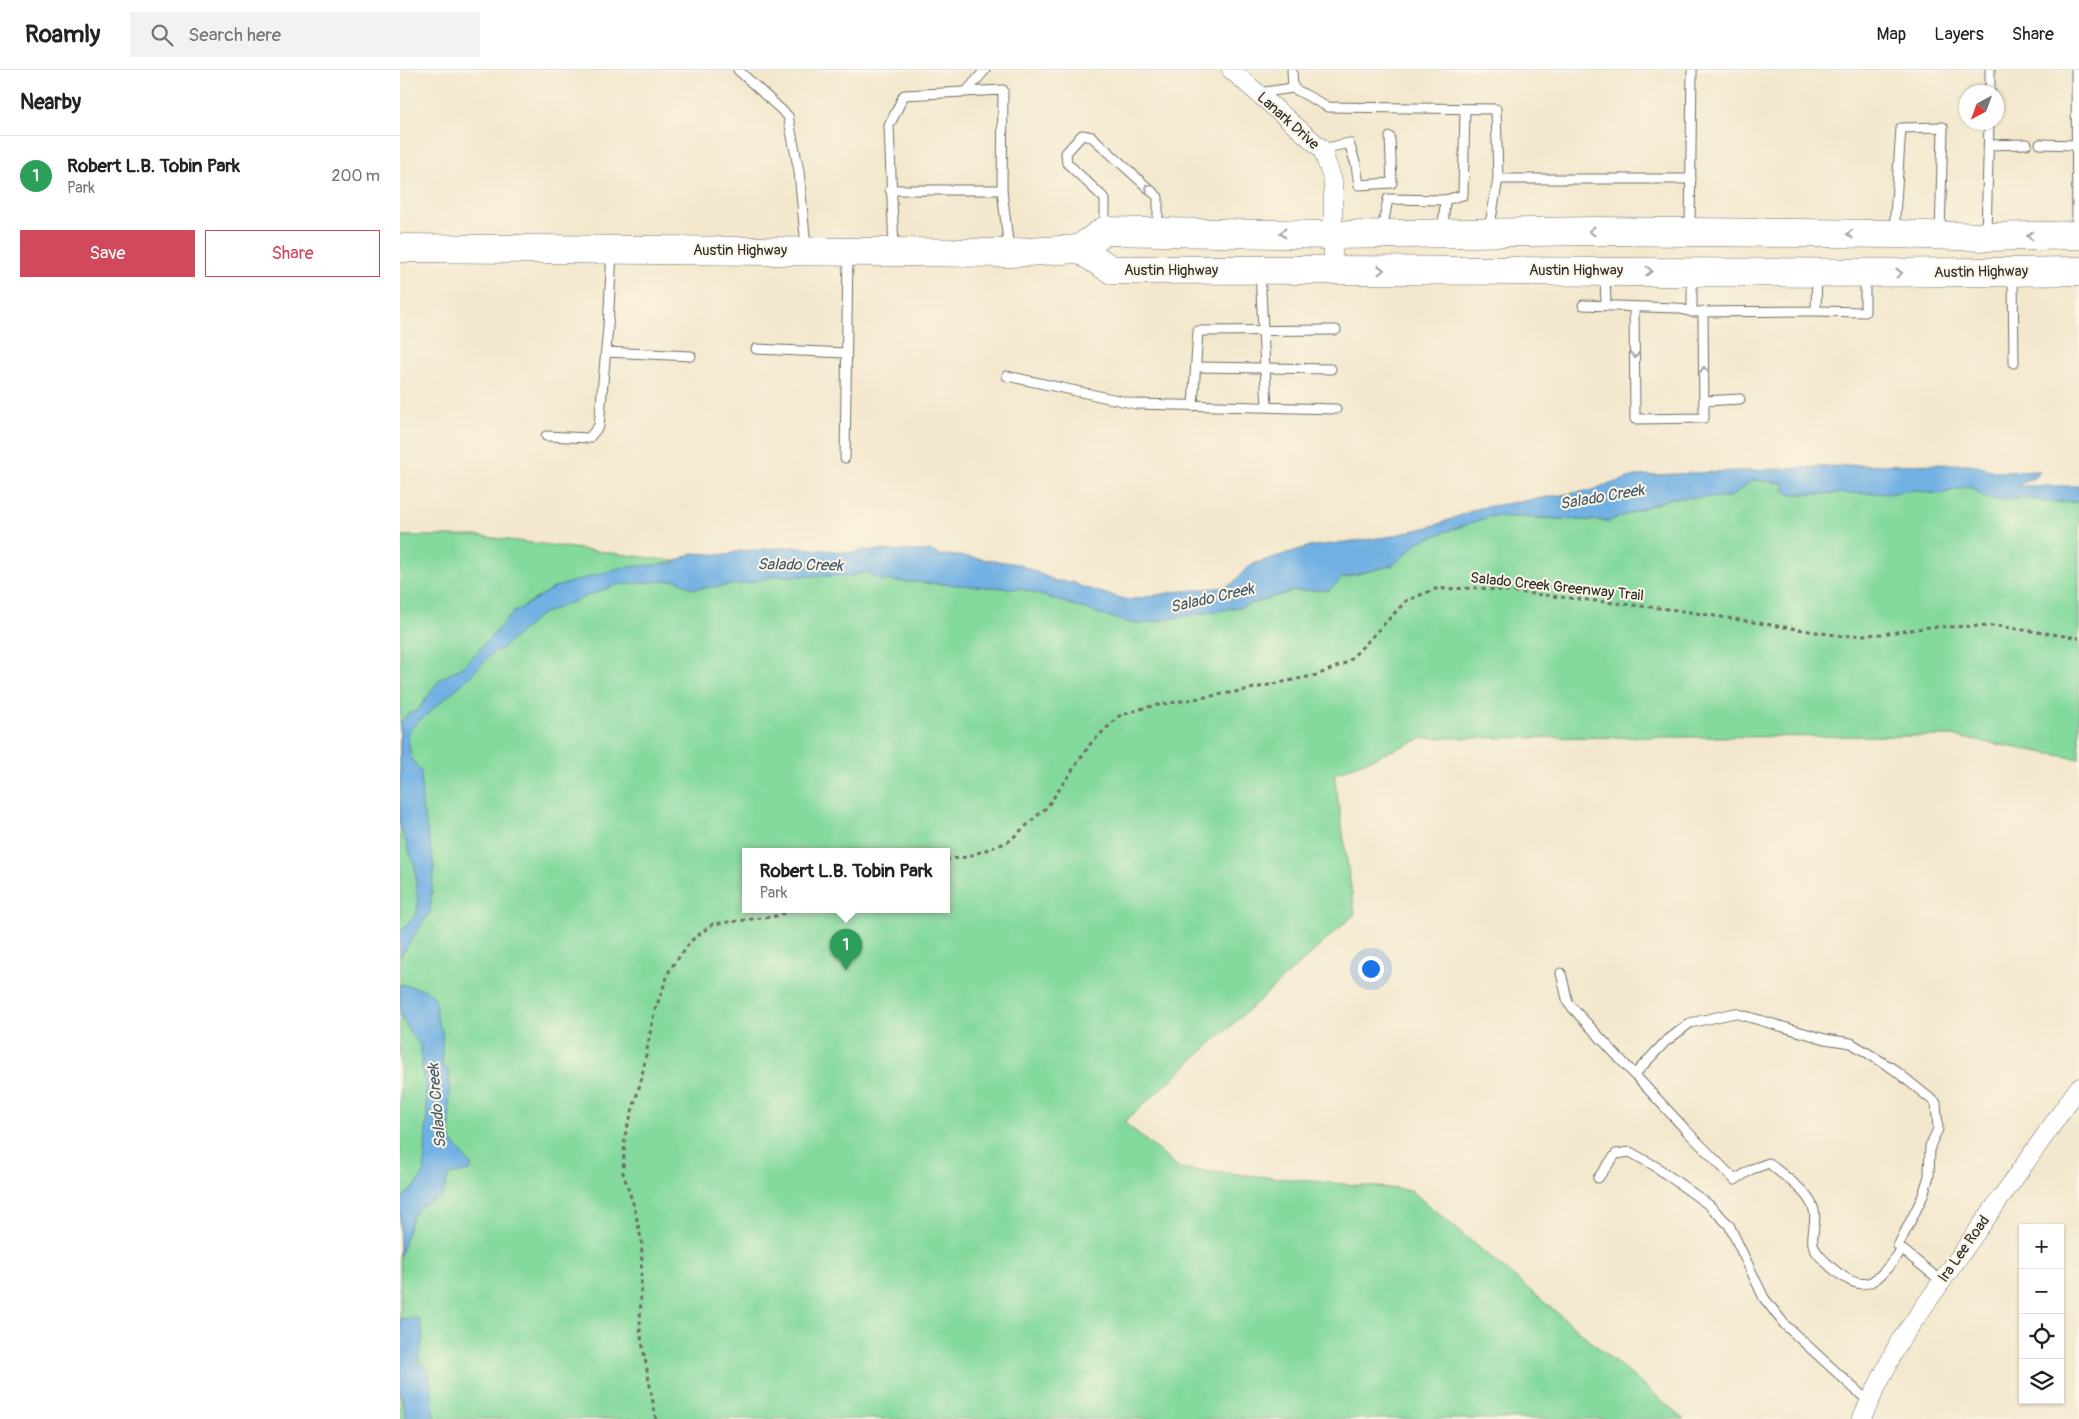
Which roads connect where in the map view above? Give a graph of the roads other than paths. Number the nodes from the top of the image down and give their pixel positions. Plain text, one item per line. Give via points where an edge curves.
1 (738, 70) edge
2 (985, 70) edge
3 (1231, 70) edge
4 (1292, 70) edge
5 (1692, 70) edge
6 (1990, 70) edge
7 (2076, 70) edge
8 (1990, 85) edge
9 (1293, 88) junction
10 (966, 92) junction
11 (1257, 93) junction
12 (1465, 109) junction
13 (1989, 130) edge
14 (1390, 137) dead end
15 (2027, 144) dead end
16 (2040, 144) dead end
17 (1989, 145) junction
18 (2076, 145) junction
19 (1322, 149) junction
20 (1498, 179) junction
21 (1691, 179) junction
22 (890, 190) junction
23 (1002, 190) junction
24 (1444, 200) junction
25 (1104, 231) junction
26 (1158, 231) junction
27 (1489, 232) junction
28 (1382, 233) junction
29 (1442, 234) junction
30 (1690, 234) junction
31 (1894, 234) junction
32 (1332, 235) junction
33 (1940, 235) junction
34 (2078, 235) edge
35 (1986, 237) junction
36 (400, 248) edge
37 (1079, 248) junction
38 (613, 249) junction
39 (806, 251) junction
40 (848, 252) junction
41 (894, 252) junction
42 (1009, 253) junction
43 (1260, 269) junction
44 (1333, 270) junction
45 (1605, 270) junction
46 (2079, 271) edge
47 (1692, 272) junction
48 (2013, 272) junction
49 (1817, 274) junction
50 (1865, 274) junction
51 (1583, 305) dead end
52 (1606, 305) junction
53 (1634, 306) junction
54 (1703, 311) junction
55 (1816, 311) junction
56 (1692, 312) junction
57 (1336, 330) dead end
58 (1264, 331) junction
59 (756, 349) dead end
60 (606, 352) junction
61 (846, 353) junction
62 (692, 356) dead end
63 (2014, 363) dead end
64 (1197, 367) junction
65 (1266, 369) junction
66 (1331, 369) dead end
67 (1007, 376) dead end
68 (1740, 399) dead end
69 (1704, 401) junction
70 (1192, 406) junction
71 (1267, 407) junction
72 (1336, 409) dead end
73 (546, 436) dead end
74 (845, 458) dead end
75 (1560, 973) dead end
76 (1634, 1075) junction
77 (2079, 1087) edge
78 (1598, 1178) dead end
79 (1901, 1251) junction
80 (1942, 1281) junction
81 (1869, 1402) junction
82 (1861, 1419) edge

1 - 39 lane via 788,116 799,171
2 - 10 lane
3 - 11 street, Lanark Drive
4 - 9 lane
5 - 21 lane
6 - 8 lane
7 - 18 lane
9 - 11 lane
9 - 12 lane via 1328,107
10 - 22 lane via 904,95 889,126
10 - 23 lane via 1003,90
11 - 19 street, Lanark Drive
12 - 20 lane via 1496,110
12 - 24 lane via 1463,195
13 - 17 lane
14 - 19 lane via 1392,183 1359,185 1349,143
15 - 17 lane
16 - 18 lane
17 - 35 lane
18 - 34 lane
19 - 32 street, Lanark Drive via 1333,181
20 - 21 lane
20 - 27 lane
21 - 30 lane
22 - 23 lane
22 - 41 lane
23 - 42 lane
24 - 28 lane via 1388,199
24 - 29 lane
25 - 26 main road
26 -> 25 lane via 1158,197 1092,137 1082,135 1066,153 1067,163 1105,199
25 - 37 main road
32 -> 26 main road
27 - 29 main road
30 -> 27 main road
28 - 29 main road
28 - 32 main road
31 -> 30 main road
31 - 33 main road
31 - 33 lane via 1901,128 1943,127
32 - 44 street, Lanark Drive
33 - 35 main road
34 -> 35 main road
36 - 38 main road, Austin Highway
37 - 42 main road, Austin Highway
37 - 43 main road, Austin Highway via 1112,270
38 - 39 main road, Austin Highway
38 - 60 lane
39 - 40 main road, Austin Highway
40 - 41 main road, Austin Highway
40 - 61 lane
41 - 42 main road, Austin Highway
43 - 44 main road, Austin Highway
43 - 58 lane
44 -> 45 main road, Austin Highway
45 -> 47 main road, Austin Highway
45 - 52 lane
46 - 48 main road, Austin Highway
47 - 49 main road, Austin Highway
47 - 56 lane
50 -> 48 main road, Austin Highway
48 - 63 lane
49 - 50 main road, Austin Highway
49 - 55 lane
50 - 55 lane via 1865,312
51 - 52 lane
52 - 53 lane
53 - 56 lane
53 -> 69 lane via 1635,419 1704,418
54 - 55 lane
54 - 56 lane
69 -> 54 lane
57 - 58 lane
58 - 64 lane via 1198,331
58 - 65 lane
59 - 61 lane
60 - 62 lane
60 - 73 lane via 599,426 589,438
61 - 74 lane
64 - 65 lane
64 - 70 lane
65 - 66 lane
65 - 71 lane
67 - 70 lane via 1136,404
68 - 69 lane
70 - 71 lane
71 - 72 lane
75 - 76 lane via 1568,1003
76 - 79 lane via 1735,1180 1752,1169 1769,1164 1803,1193 1814,1210 1813,1245 1822,1258 1852,1283 1865,1284 1880,1277
76 - 79 lane via 1665,1042 1690,1023 1734,1013 1825,1039 1851,1043 1892,1068 1936,1103 1938,1118 1938,1129 1930,1146 1929,1176 1922,1198 1901,1236 1898,1246
77 - 80 street, Ira Lee Road
78 - 81 lane via 1616,1154 1630,1152 1656,1166 1709,1205 1729,1225 1764,1298 1780,1318
79 - 80 lane
80 - 81 street, Ira Lee Road via 1899,1342
81 - 82 street, Ira Lee Road

